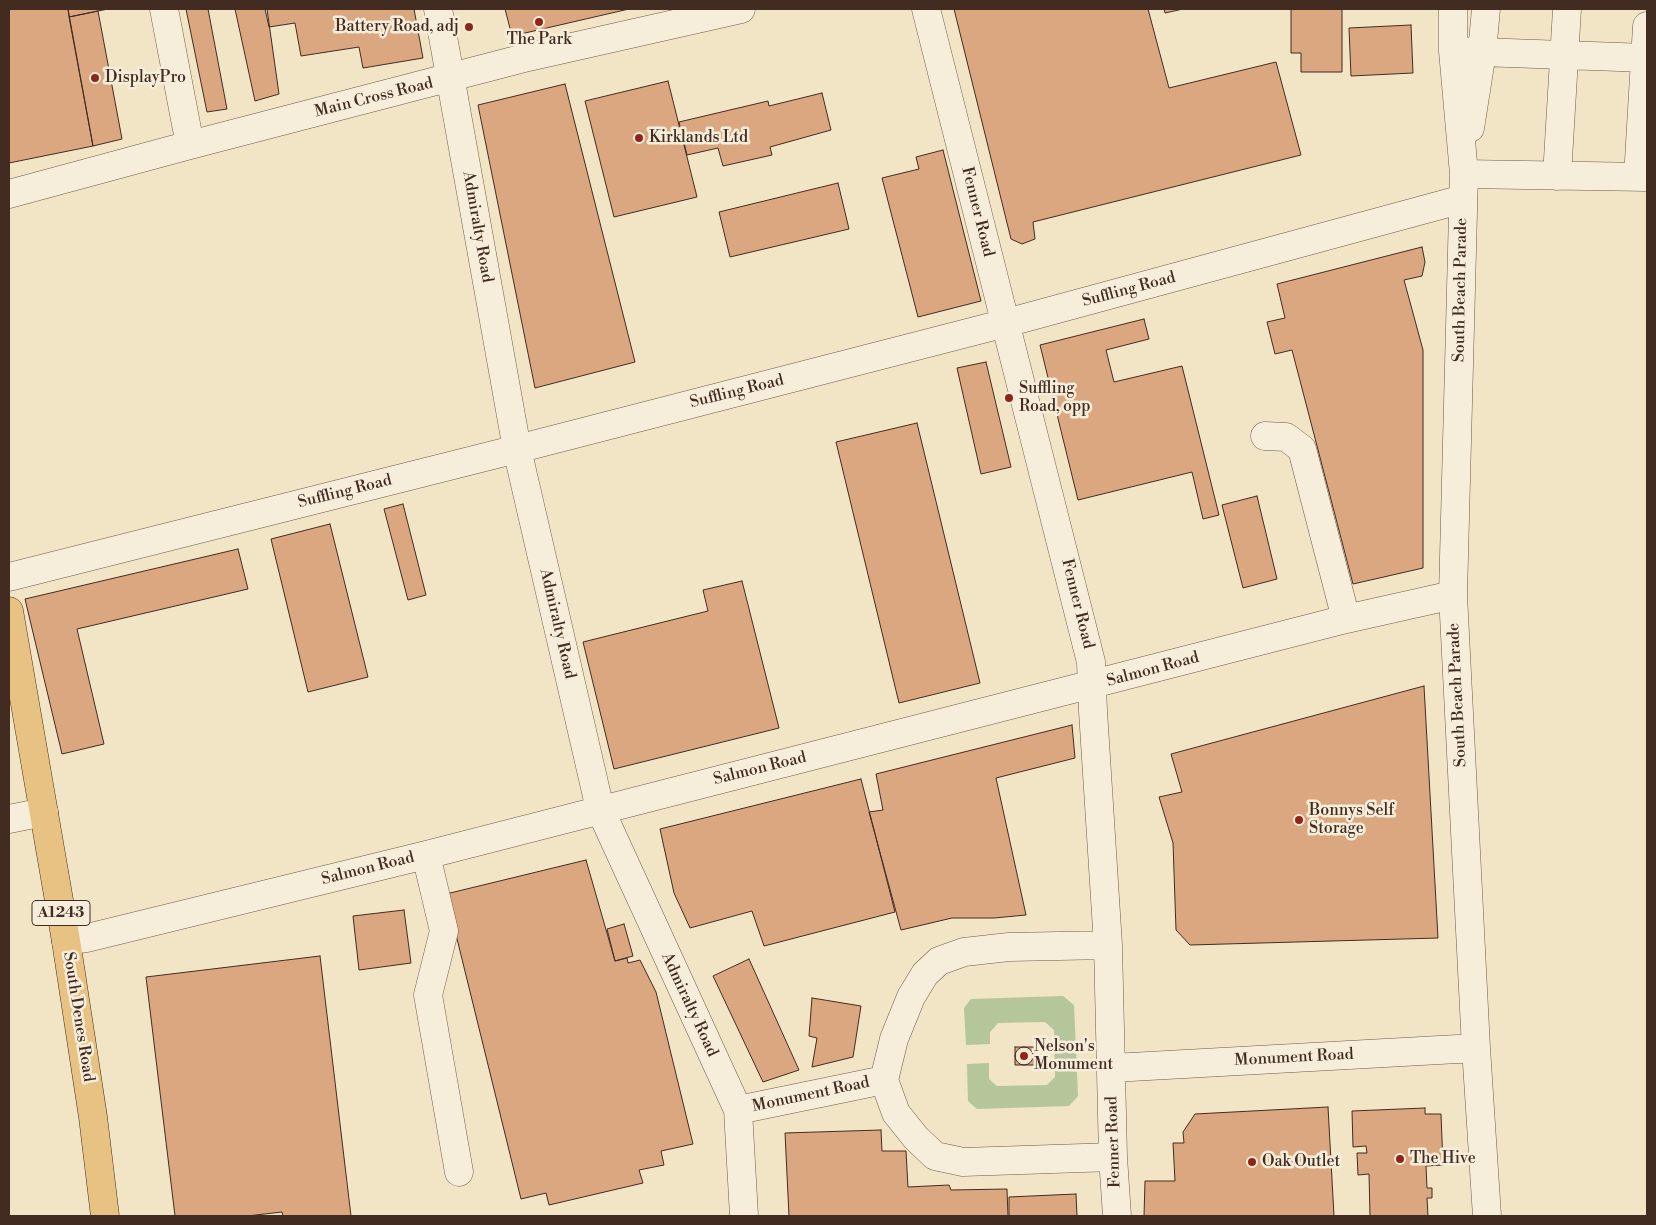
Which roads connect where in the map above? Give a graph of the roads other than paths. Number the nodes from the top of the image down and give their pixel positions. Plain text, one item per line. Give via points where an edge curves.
1 (164, 9) edge
2 (438, 9) edge
3 (741, 9) edge
4 (926, 9) edge
5 (1453, 9) edge
6 (1486, 9) edge
7 (1567, 9) edge
8 (1647, 26) edge
9 (1454, 51) junction
10 (1482, 52) junction
11 (1564, 55) junction
12 (1646, 58) edge
13 (450, 78) junction
14 (190, 145) junction
15 (1557, 176) junction
16 (1643, 177) edge
17 (1463, 186) junction
18 (9, 194) edge
19 (1006, 323) junction
20 (1265, 436) dead end
21 (516, 449) junction
22 (9, 576) edge
23 (1454, 595) junction
24 (9, 611) edge
25 (1346, 619) junction
26 (1093, 685) junction
27 (600, 809) junction
28 (44, 812) junction
29 (9, 819) edge
30 (426, 855) junction
31 (66, 941) junction
32 (1108, 945) junction
33 (1476, 1048) junction
34 (1112, 1068) junction
35 (884, 1080) junction
36 (738, 1110) junction
37 (1114, 1158) junction
38 (459, 1172) dead end
39 (105, 1216) edge
40 (744, 1216) edge
41 (1117, 1216) edge
42 (1487, 1216) edge

1 - 14 street
2 - 13 street, Admiralty Road
3 - 13 street, Main Cross Road
4 - 19 street, Fenner Road
5 - 9 street, South Beach Parade
6 - 10 street, South Beach Parade
7 - 11 street
8 - 12 street
9 - 10 street
9 - 17 street, South Beach Parade
10 - 11 street
10 - 17 street, South Beach Parade
11 - 12 street
11 - 15 street
12 - 16 street
13 - 14 street, Main Cross Road
13 - 21 street, Admiralty Road
14 - 18 street, Main Cross Road
15 - 16 street, Suffling Road
15 - 17 street, Suffling Road
17 - 19 street, Suffling Road
17 - 23 street, South Beach Parade
19 - 21 street, Suffling Road
19 - 26 street, Fenner Road via 1091,662
20 - 25 street via 1286,437 1302,449
21 - 22 street, Suffling Road
21 - 27 street, Admiralty Road
23 - 25 street, Salmon Road
23 - 33 street, South Beach Parade
24 - 28 main road, South Denes Road / A1243
25 - 26 street, Salmon Road
26 - 27 street, Salmon Road
26 - 32 street, Fenner Road
27 - 30 street, Salmon Road
27 - 36 street, Admiralty Road
28 - 29 street
28 - 31 main road, South Denes Road / A1243
30 - 31 street, Salmon Road
30 - 38 street via 444,931 428,995
31 - 39 main road, South Denes Road / A1243
32 - 34 street, Fenner Road
32 - 35 street, Monument Road via 964,952 939,961 925,974 911,997 894,1039
33 - 34 street, Monument Road
33 - 42 street, South Beach Parade
34 - 37 street, Fenner Road
35 - 36 street, Monument Road
35 - 37 street, Monument Road via 896,1113 935,1156 964,1162
36 - 40 street, Admiralty Road
37 - 41 street, Fenner Road

